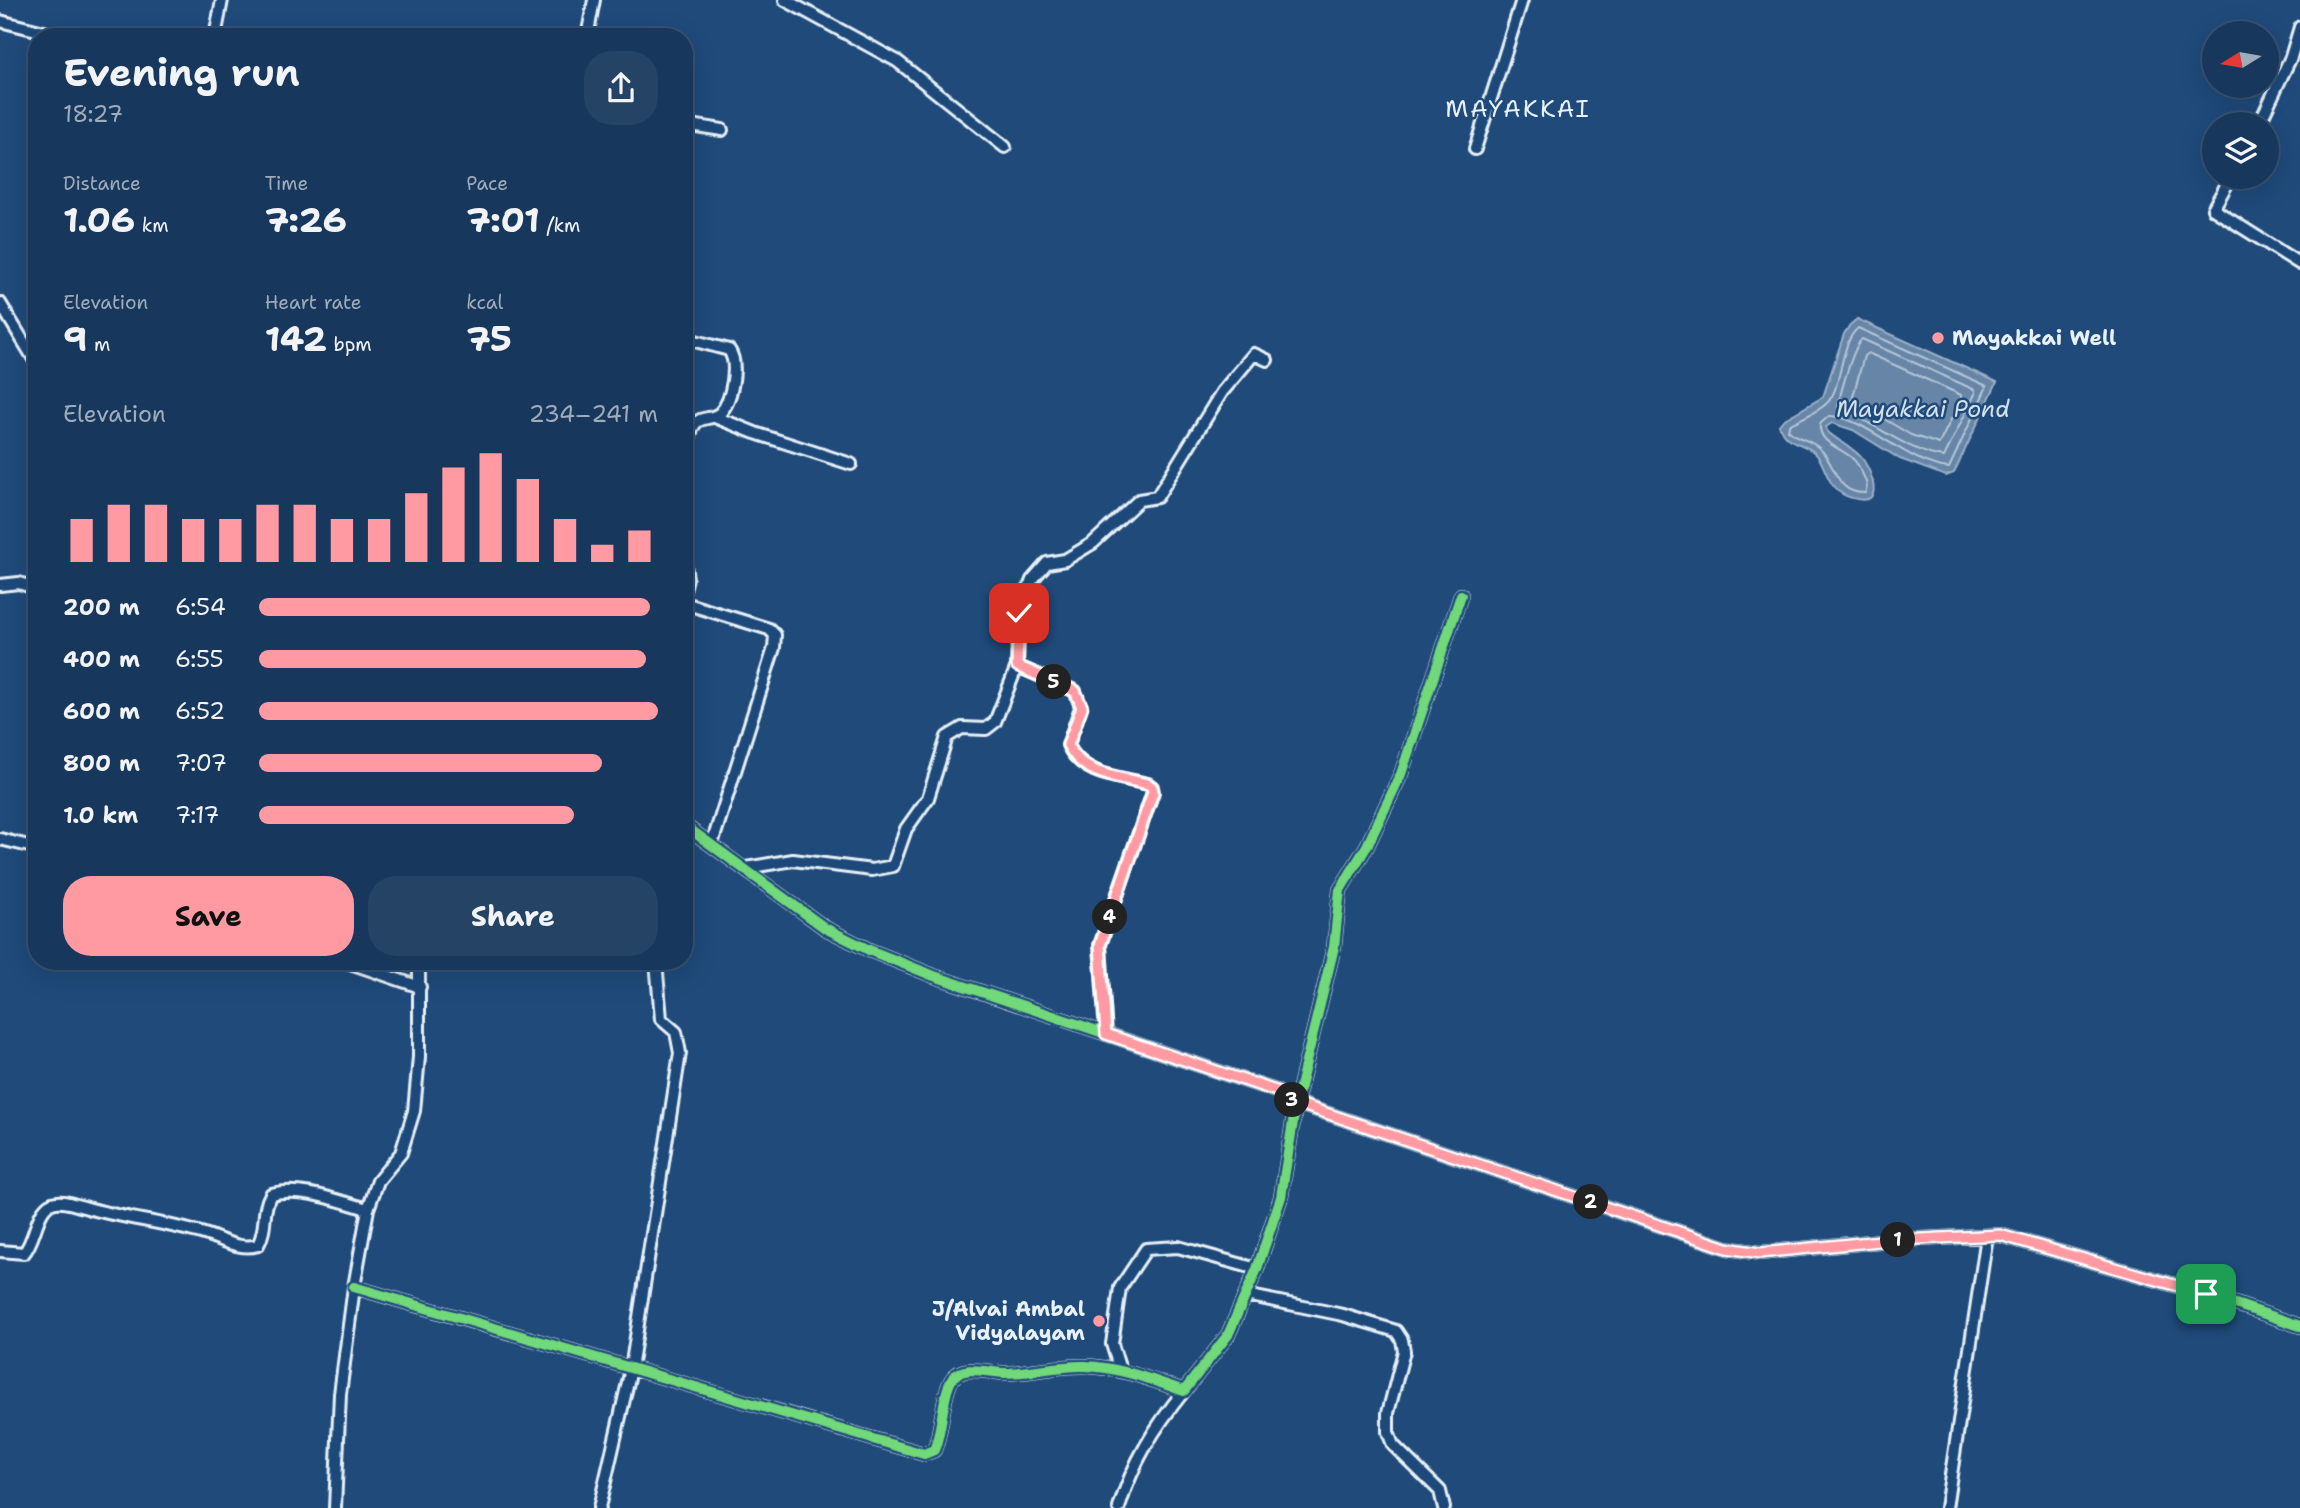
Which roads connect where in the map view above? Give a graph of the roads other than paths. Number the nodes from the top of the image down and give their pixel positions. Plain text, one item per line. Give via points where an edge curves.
1 (222, 0) edge
2 (594, 0) edge
3 (785, 0) edge
4 (1522, 0) edge
5 (0, 21) edge
6 (2300, 27) edge
7 (28, 28) edge
8 (217, 28) edge
9 (589, 28) edge
10 (2265, 112) edge
11 (693, 125) edge
12 (722, 130) dead end
13 (1005, 147) dead end
14 (1475, 149) dead end
15 (2224, 189) edge
16 (2300, 264) edge
17 (0, 303) edge
18 (693, 341) edge
19 (28, 349) edge
20 (1267, 360) dead end
21 (715, 417) junction
22 (693, 426) edge
23 (851, 464) dead end
24 (0, 585) edge
25 (28, 586) edge
26 (1461, 595) dead end
27 (693, 606) edge
28 (1017, 666) junction
29 (693, 831) edge
30 (0, 839) edge
31 (712, 844) junction
32 (28, 846) edge
33 (746, 868) junction
34 (370, 970) edge
35 (419, 970) edge
36 (657, 970) edge
37 (420, 987) junction
38 (1106, 1034) junction
39 (1296, 1103) junction
40 (368, 1209) junction
41 (1987, 1236) junction
42 (0, 1251) edge
43 (1257, 1269) junction
44 (354, 1287) junction
45 (1246, 1294) junction
46 (2300, 1326) edge
47 (631, 1369) junction
48 (1120, 1370) junction
49 (1184, 1391) junction
50 (335, 1508) edge
51 (599, 1508) edge
52 (1119, 1508) edge
53 (1444, 1508) edge
54 (1946, 1508) edge

1 - 8 street
2 - 9 street
3 - 13 street via 897,61
4 - 14 street
5 - 7 street
6 - 10 street
11 - 12 street
15 - 16 street via 2213,209
17 - 19 street
18 - 21 street via 732,352 731,395
20 - 28 street via 1254,354 1222,392 1157,497 1139,500 1093,543 1065,560 1047,563 1032,580 1019,613
21 - 22 street
21 - 23 street
24 - 25 street
26 - 39 street via 1401,774 1340,890 1334,947
27 - 31 street via 769,629 775,635
28 - 33 street via 995,722 986,729 962,728 947,737 928,798 906,829 893,866 872,870 793,860
28 - 38 street via 1075,691 1082,707 1068,745 1074,759 1088,769 1152,787 1100,945
29 - 31 street
30 - 32 street
31 - 33 street
33 - 38 street via 825,928 869,950
34 - 37 street
35 - 37 street
36 - 47 street via 661,1019 676,1032 680,1053
37 - 40 street via 414,1111 401,1153 378,1181
38 - 39 street via 1276,1091
39 - 41 street via 1727,1248 1760,1253
39 - 43 street via 1281,1197
40 - 42 street via 315,1194 271,1194 265,1203 264,1234 258,1245 247,1248 200,1232 51,1203 41,1212 24,1254
40 - 44 street
41 - 46 street via 2000,1235 2168,1283
41 - 54 street
43 - 45 street
43 - 48 street via 1178,1247 1146,1249 1120,1288 1112,1344
44 - 47 street
44 - 50 street via 340,1394
45 - 49 street via 1228,1335
45 - 53 street via 1396,1331 1404,1351 1388,1413 1388,1432 1393,1445 1440,1492
47 - 48 street via 924,1454 934,1450 940,1436 954,1377 966,1370 1004,1373 1085,1366
47 - 51 street
48 - 49 street
49 - 52 street via 1145,1447

